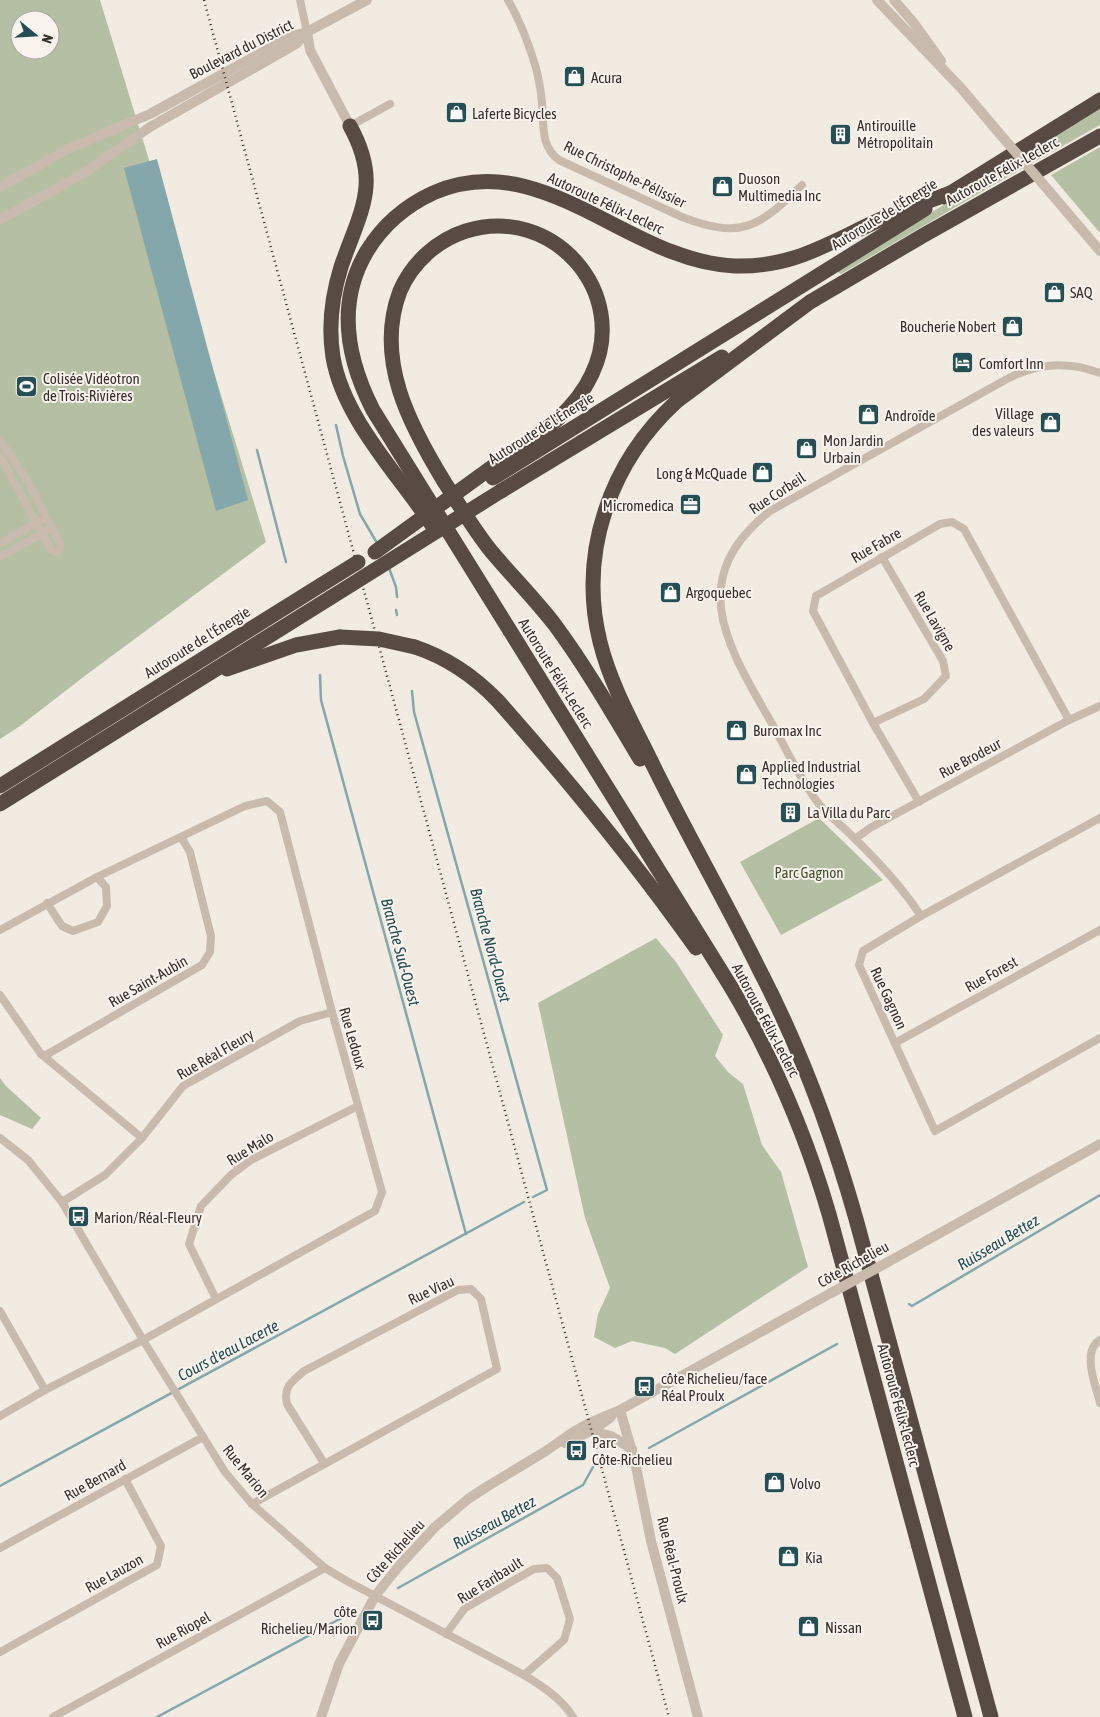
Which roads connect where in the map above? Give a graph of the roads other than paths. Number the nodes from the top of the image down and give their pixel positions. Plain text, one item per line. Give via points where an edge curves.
1 (300, 0) edge
2 (367, 0) edge
3 (508, 0) edge
4 (877, 0) edge
5 (894, 0) edge
6 (307, 32) junction
7 (961, 88) junction
8 (1100, 100) edge
9 (390, 104) dead end
10 (350, 126) junction
11 (1100, 136) edge
12 (802, 185) dead end
13 (0, 187) edge
14 (953, 192) junction
15 (0, 220) edge
16 (1100, 251) edge
17 (810, 302) junction
18 (1100, 372) edge
19 (0, 440) edge
20 (0, 456) edge
21 (491, 474) junction
22 (47, 518) junction
23 (36, 524) junction
24 (52, 528) junction
25 (42, 533) junction
26 (0, 543) edge
27 (0, 557) edge
28 (882, 557) junction
29 (325, 592) junction
30 (202, 678) junction
31 (1100, 706) edge
32 (1070, 720) junction
33 (873, 723) junction
34 (573, 734) junction
35 (0, 786) edge
36 (919, 802) junction
37 (0, 804) edge
38 (1100, 818) edge
39 (683, 826) junction
40 (180, 837) junction
41 (855, 839) junction
42 (97, 877) junction
43 (47, 904) junction
44 (922, 916) junction
45 (0, 930) edge
46 (1100, 930) edge
47 (0, 995) edge
48 (332, 1012) junction
49 (757, 1035) junction
50 (1100, 1038) edge
51 (895, 1042) junction
52 (41, 1054) junction
53 (358, 1106) junction
54 (0, 1138) edge
55 (142, 1138) junction
56 (1100, 1144) edge
57 (62, 1202) junction
58 (216, 1299) junction
59 (0, 1311) edge
60 (144, 1340) junction
61 (1100, 1340) edge
62 (45, 1390) junction
63 (1100, 1403) edge
64 (620, 1410) junction
65 (0, 1416) edge
66 (591, 1431) junction
67 (203, 1436) junction
68 (632, 1449) junction
69 (546, 1451) junction
70 (324, 1463) junction
71 (125, 1479) junction
72 (252, 1504) junction
73 (0, 1548) edge
74 (326, 1568) junction
75 (374, 1596) junction
76 (446, 1634) junction
77 (0, 1652) edge
78 (524, 1675) junction
79 (53, 1717) edge
80 (321, 1717) edge
81 (573, 1717) edge
82 (698, 1717) edge
83 (965, 1717) edge
84 (991, 1717) edge

1 - 6 street
2 - 6 street
3 - 12 street, Rue Christophe-Pélissier via 536,67 545,141 559,160 682,217 722,227 743,228 757,223
4 - 7 street
5 - 7 street
6 - 10 street via 310,50
6 - 13 street, Boulevard du District via 292,36 145,117 68,149
6 - 15 street, Boulevard du District via 296,44 150,127 81,175
7 - 16 street, bridge
8 - 14 highway, Autoroute de l'Énergie
9 - 10 street
10 - 34 highway via 362,148 367,180 363,208 341,268 332,307 332,350 342,389 365,432
11 - 17 highway, Autoroute Félix-Leclerc
14 - 21 highway, Autoroute de l'Énergie
14 - 34 highway, Autoroute Félix-Leclerc via 884,218 816,251 756,265 702,262 679,255 549,194 502,182 463,184 425,197 397,215 373,242 359,268 349,302 347,325 359,380 383,427
17 - 29 highway, Autoroute de l'Énergie, bridge via 501,492
17 - 39 highway, Autoroute Félix-Leclerc via 684,395 659,418 619,475 599,530 593,584 600,643 622,700
18 - 41 street, Rue Corbeil via 1061,364 1037,367 1014,375 776,507 748,531 729,558 722,578 720,599 724,628 733,652 813,796
19 - 22 street
20 - 23 street
21 - 29 highway, Autoroute de l'Énergie, bridge via 375,552
21 - 39 highway via 575,402 597,364 601,344 602,322 598,302 578,264 544,237 508,227 482,227 456,234 430,251 409,274 392,324 392,354 398,386 419,438 459,506 491,551 560,632
22 - 23 street
22 - 24 street
23 - 25 street
23 - 26 street
24 - 25 street
24 - 25 street via 61,545 58,552 52,551
25 - 27 street
28 - 32 street, Rue Fabre via 940,524 952,522 964,529
28 - 33 street, Rue Fabre via 816,596 813,611
28 - 33 street, Rue Lavigne via 943,661 946,676 924,699
29 - 30 highway, Autoroute de l'Énergie
29 - 35 highway, Autoroute de l'Énergie
30 - 37 highway, Autoroute de l'Énergie
30 - 49 highway, bridge via 296,644 340,637 384,639 415,647 464,672 505,708 599,821 666,905
31 - 32 street, Rue Brodeur
32 - 36 street, Rue Brodeur
33 - 36 street, Rue Fabre
34 - 49 highway, Autoroute Félix-Leclerc via 717,964
36 - 41 street, Rue Brodeur
38 - 44 street, Rue Gagnon
39 - 84 highway, Autoroute Félix-Leclerc via 773,996 832,1139
40 - 42 street, Rue Ledoux
40 - 48 street, Rue Ledoux via 245,806 267,801 280,812
40 - 52 street, Rue Saint-Aubin via 190,852 211,936 206,959 202,965 46,1056
41 - 44 street, Rue Corbeil
42 - 43 street, Rue Ledoux
42 - 43 street via 106,887 108,906 98,922 73,931 62,926
43 - 45 street, Rue Ledoux
44 - 51 street, Rue Gagnon via 863,951 859,966
46 - 51 street, Rue Forest
47 - 52 street
48 - 53 street, Rue Ledoux
48 - 55 street, Rue Réal Fleury via 300,1021 183,1086
49 - 83 highway, Autoroute Félix-Leclerc via 791,1107 824,1198
50 - 51 street, Rue Gagnon via 935,1131
52 - 55 street
53 - 58 street, Rue Malo via 252,1160 231,1175 201,1206 189,1244
53 - 58 street, Rue Ledoux via 382,1192 375,1211
54 - 57 street, Rue Marion via 28,1160
55 - 57 street, Rue Réal Fleury via 105,1176
56 - 64 street, Côte Richelieu, bridge
57 - 60 street, Rue Marion
58 - 60 street, Rue Ledoux
59 - 62 street
60 - 62 street, Rue Ledoux
60 - 67 street, Rue Marion
61 - 63 street via 1096,1342 1090,1362
62 - 65 street, Rue Ledoux
64 - 66 street, Côte Richelieu
64 - 68 street, Rue Réal-Proulx
64 - 69 street, Côte Richelieu via 589,1423
66 - 68 street via 614,1438
66 - 69 street, Côte Richelieu
67 - 71 street, Rue Bernard
67 - 72 street, Rue Marion via 225,1472
68 - 82 street, Rue Réal-Proulx via 651,1540
69 - 75 street, Côte Richelieu via 458,1508 418,1545
70 - 70 street, Rue Viau via 287,1404 285,1394 290,1384 304,1371 450,1294 471,1289 481,1299 497,1369
70 - 72 street, Rue Viau
71 - 73 street, Rue Bernard
71 - 77 street, Rue Lauzon via 161,1546 157,1565
72 - 74 street, Rue Marion
74 - 75 street, Rue Marion
74 - 79 street, Rue Riopel
75 - 76 street, Rue Marion
75 - 80 street, Côte Richelieu via 339,1664
76 - 78 street, Rue Marion
76 - 78 street, Rue Faribault via 465,1608 534,1568 547,1568 557,1578 570,1619 564,1640
78 - 81 street, Rue Marion via 547,1689

